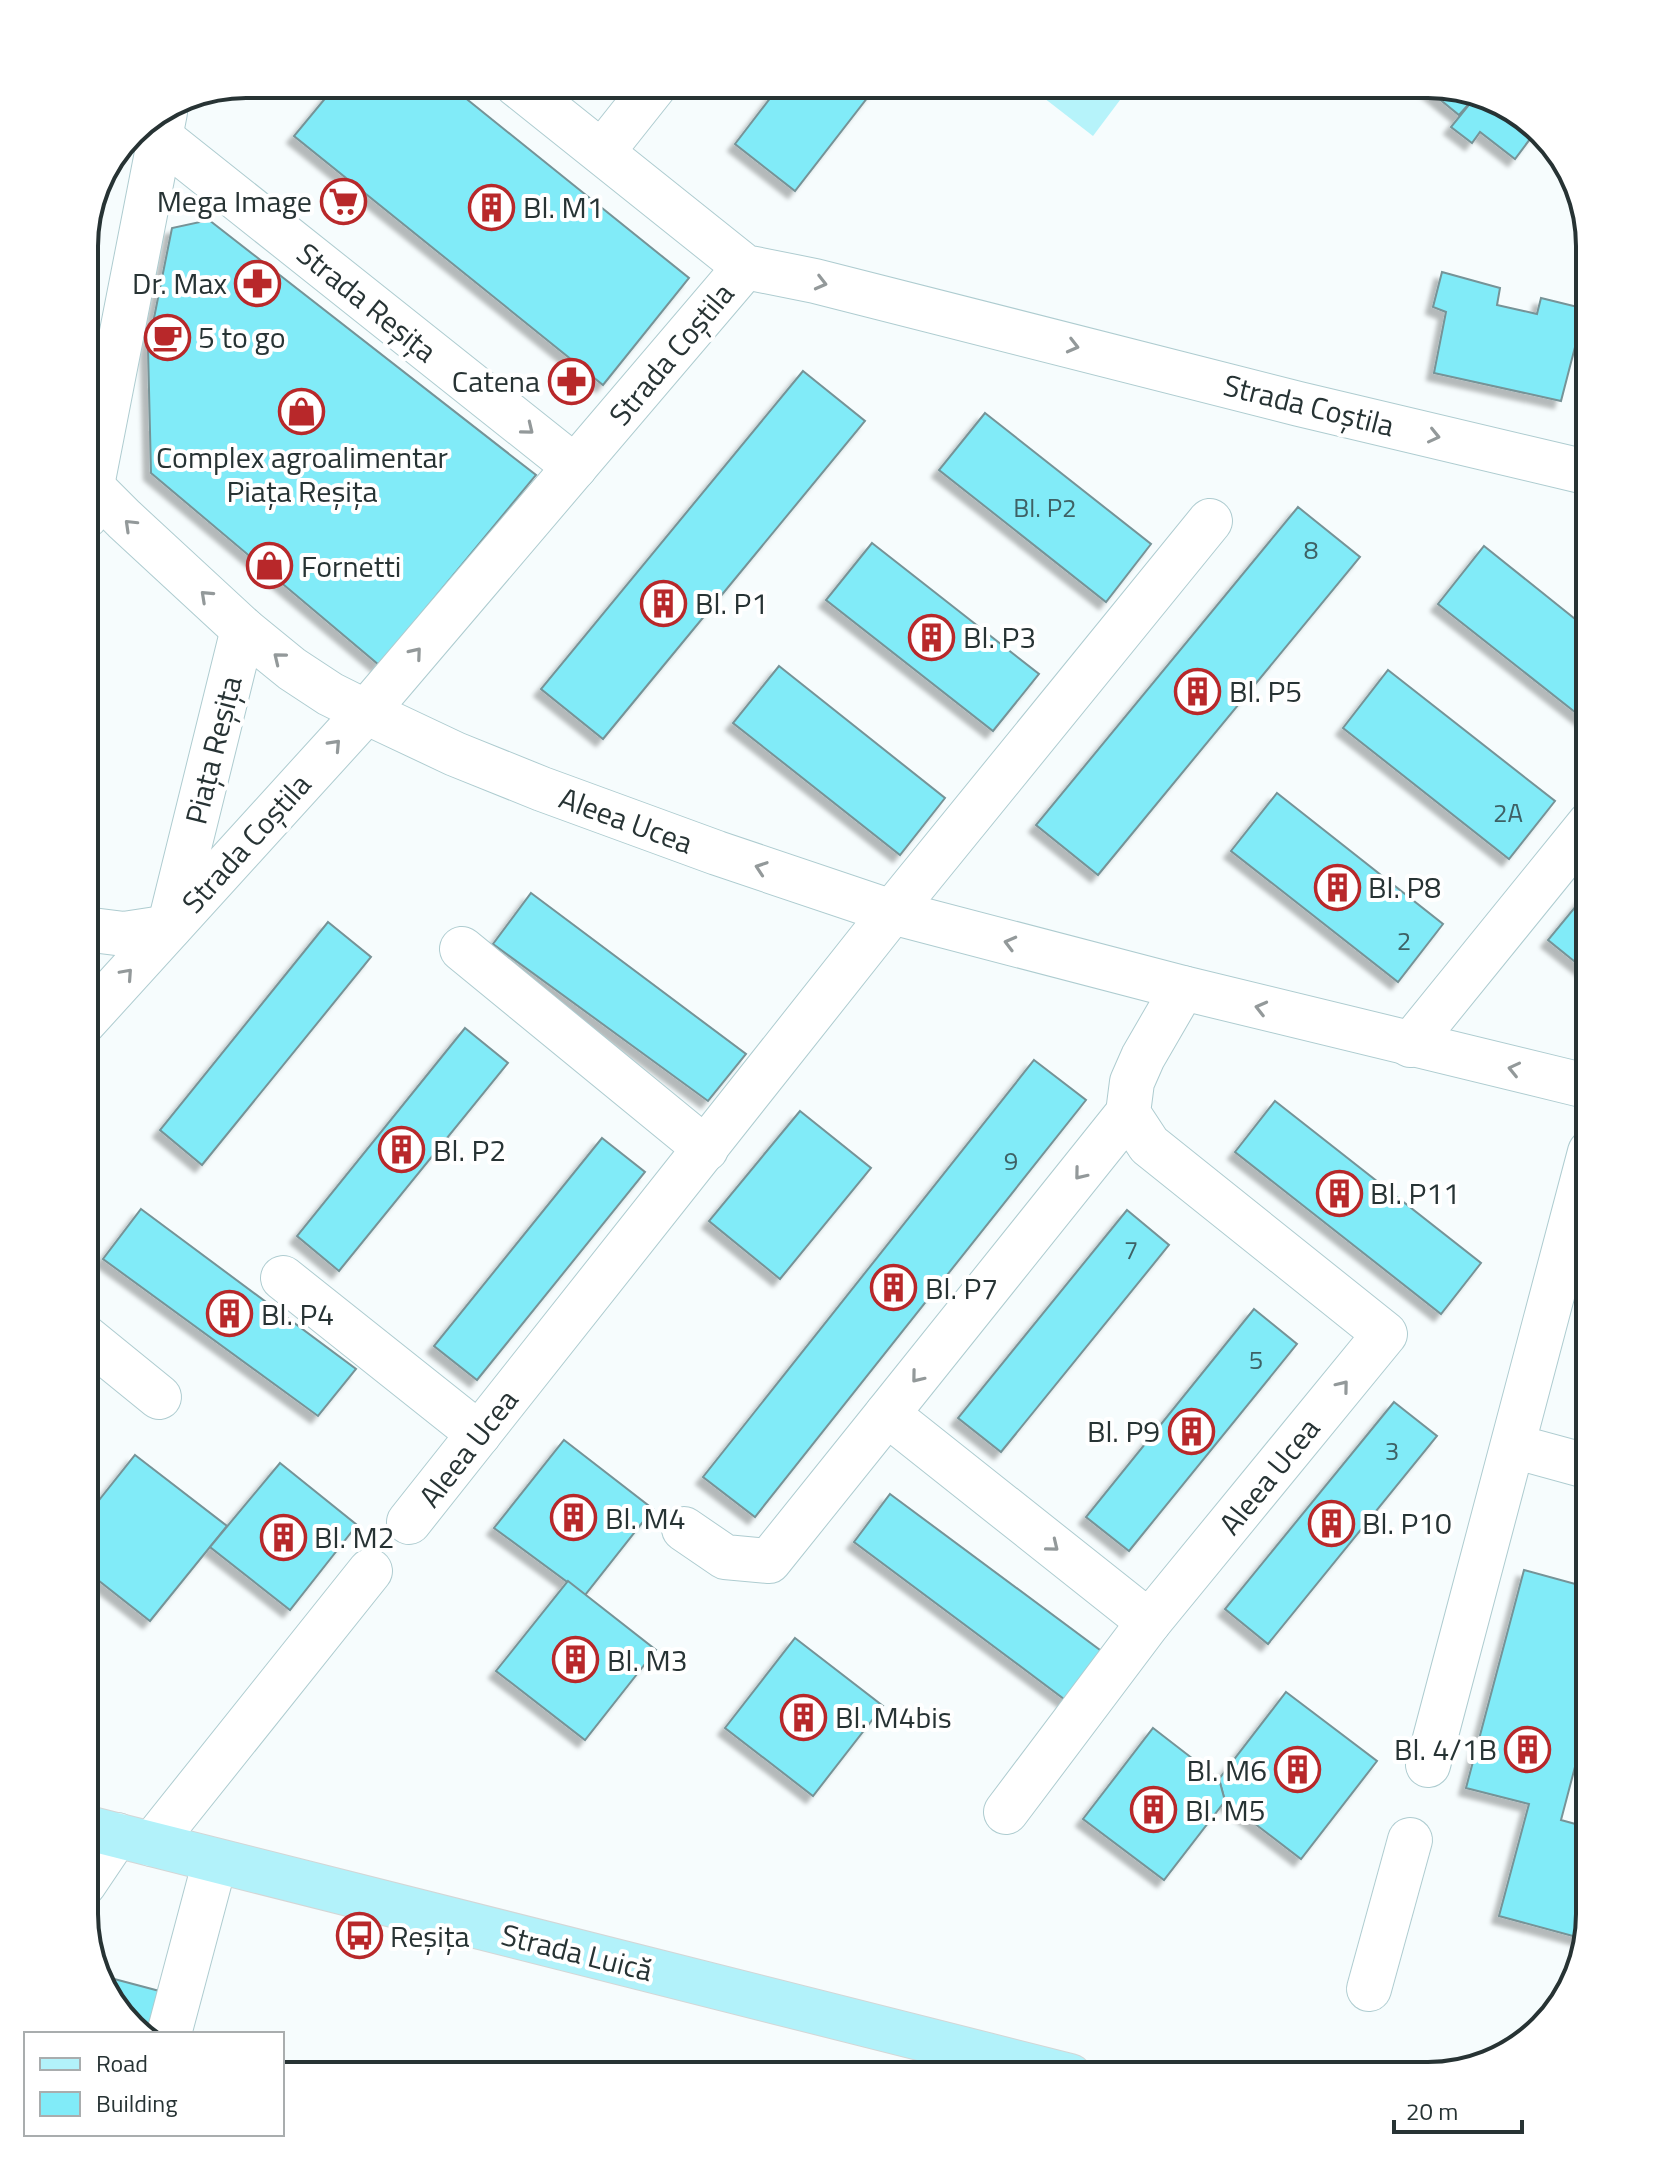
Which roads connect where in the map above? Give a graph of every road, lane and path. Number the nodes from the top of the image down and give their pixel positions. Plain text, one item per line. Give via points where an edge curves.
1 (534, 98) edge
2 (645, 98) edge
3 (164, 123) edge
4 (162, 124) edge
5 (602, 152) junction
6 (745, 267) junction
7 (100, 357) edge
8 (98, 382) edge
9 (575, 467) junction
10 (1576, 470) edge
11 (98, 508) edge
12 (1210, 521) dead end
13 (243, 629) junction
14 (366, 712) junction
15 (1576, 841) edge
16 (892, 912) junction
17 (170, 927) junction
18 (98, 931) edge
19 (462, 949) dead end
20 (1183, 988) junction
21 (98, 1007) edge
22 (1410, 1045) junction
23 (1576, 1084) edge
24 (1128, 1113) junction
25 (706, 1149) junction
26 (1576, 1205) edge
27 (283, 1278) dead end
28 (98, 1347) edge
29 (159, 1397) dead end
30 (887, 1414) junction
31 (479, 1434) junction
32 (1513, 1446) junction
33 (1576, 1463) edge
34 (409, 1522) dead end
35 (684, 1529) dead end
36 (370, 1571) dead end
37 (1149, 1622) junction
38 (1428, 1765) dead end
39 (1006, 1812) dead end
40 (118, 1836) edge
41 (1410, 1840) dead end
42 (215, 1861) junction
43 (98, 1864) edge
44 (1369, 1989) dead end
45 (170, 2032) edge
46 (1014, 2062) edge

1 - 5 street
2 - 5 street
3 -> 9 street, Strada Reșița
4 - 7 street, Strada Reșița
5 - 6 street
6 - 9 street, Strada Coștila
6 -> 10 street, Strada Coștila
7 - 8 street, Strada Reșița
14 -> 9 street, Strada Coștila
13 -> 11 street, Piața Reșița via 124,519
12 - 16 street, Aleea Ucea
14 -> 13 street, Piața Reșița via 292,669
13 - 17 street, Piața Reșița
16 -> 14 street, Aleea Ucea via 542,789
17 -> 14 street, Strada Coștila
15 - 22 street
20 -> 16 street, Aleea Ucea
16 - 25 street, Aleea Ucea
17 - 18 street via 124,934
21 -> 17 street, Strada Coștila
19 - 25 street
22 -> 20 street, Aleea Ucea
20 - 24 street via 1132,1082
23 -> 22 street, Aleea Ucea
24 -> 30 street
37 -> 24 street, Aleea Ucea via 1385,1334 1149,1145
25 - 31 street, Aleea Ucea
26 - 32 street
27 - 31 street
28 - 29 street
30 - 35 street via 769,1561 725,1557
30 -> 37 street
31 - 34 street, Aleea Ucea
32 - 33 street
32 - 38 street
36 - 40 street
37 - 39 street
40 - 42 main road, Strada Luică
40 - 43 street
41 - 44 street
42 - 45 street
42 - 46 main road, Strada Luică

